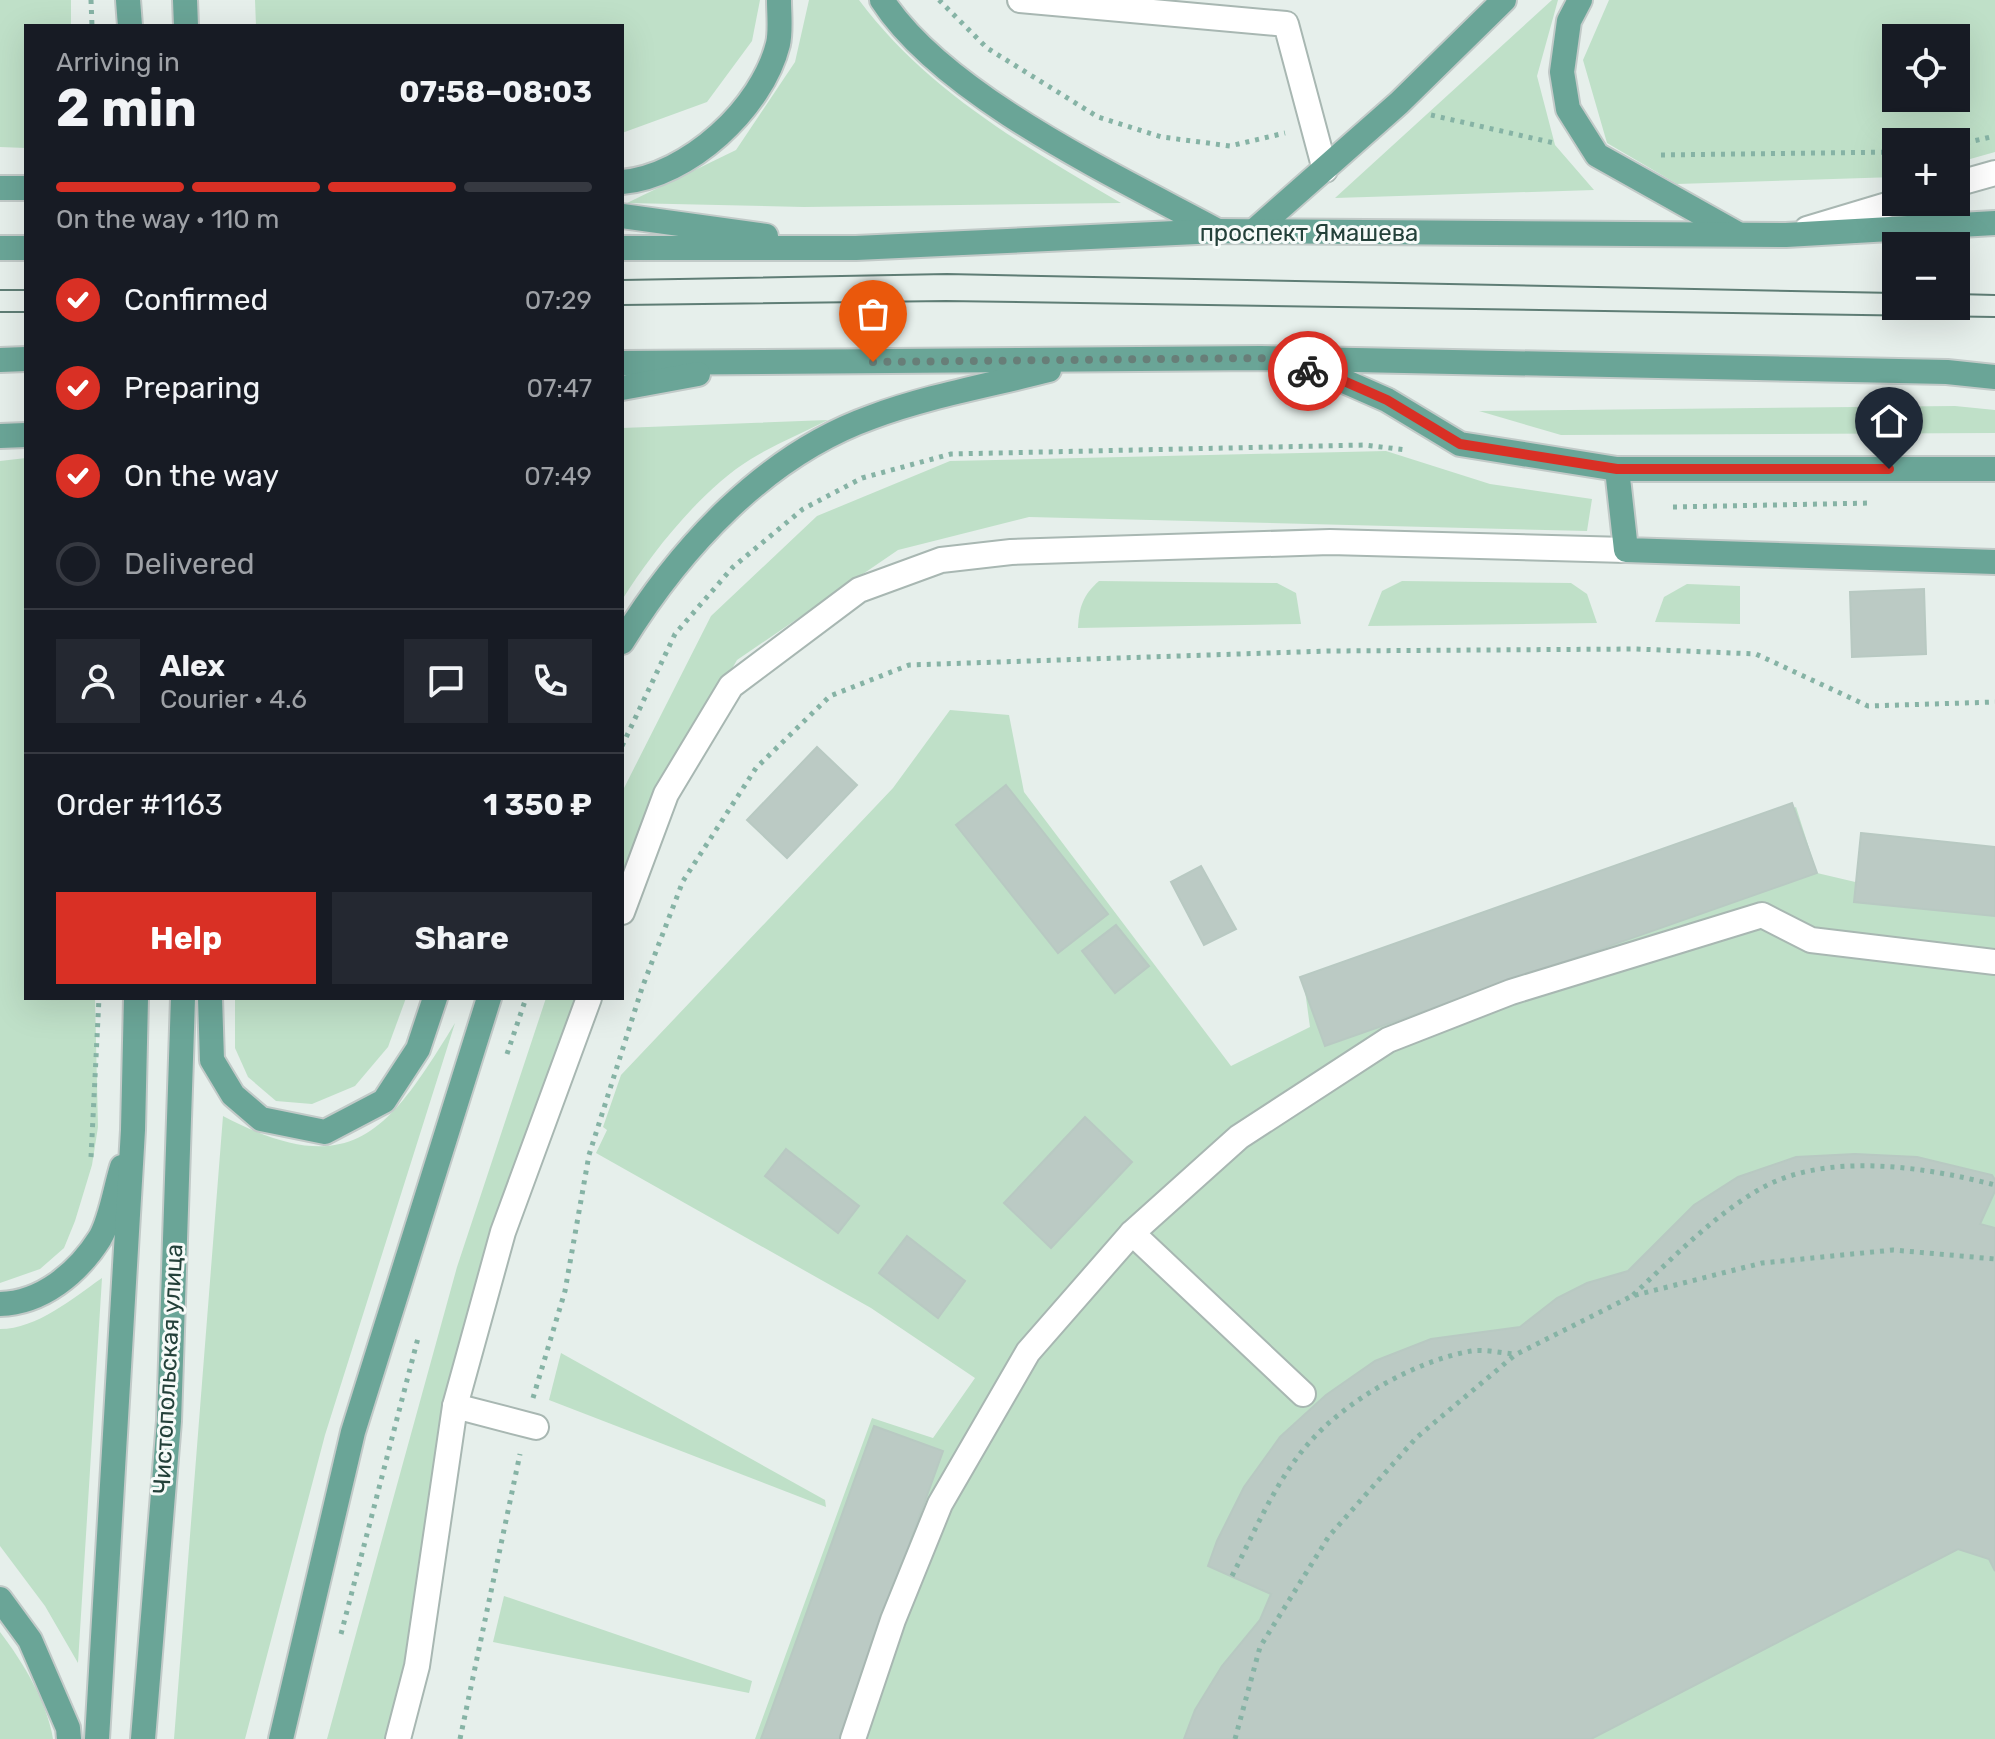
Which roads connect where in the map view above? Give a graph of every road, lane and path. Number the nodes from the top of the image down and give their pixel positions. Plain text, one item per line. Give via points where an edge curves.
1 (91, 0) edge
2 (128, 0) edge
3 (185, 0) edge
4 (779, 0) edge
5 (882, 0) edge
6 (939, 0) edge
7 (1020, 0) edge
8 (1504, 0) edge
9 (1580, 0) edge
10 (92, 24) edge
11 (130, 24) edge
12 (186, 24) edge
13 (1424, 114) dead end
14 (1311, 128) junction
15 (1995, 136) edge
16 (1970, 142) edge
17 (1563, 145) dead end
18 (1882, 152) edge
19 (1649, 155) dead end
20 (1325, 170) junction
21 (1995, 173) edge
22 (1970, 180) edge
23 (624, 182) edge
24 (0, 188) edge
25 (24, 188) edge
26 (1882, 206) edge
27 (624, 216) edge
28 (1995, 223) edge
29 (1218, 231) junction
30 (1254, 231) junction
31 (1739, 235) junction
32 (1786, 235) junction
33 (0, 248) edge
34 (24, 248) edge
35 (624, 248) edge
36 (856, 248) junction
37 (1261, 358) junction
38 (24, 359) edge
39 (0, 360) edge
40 (1086, 360) junction
41 (624, 363) edge
42 (752, 364) junction
43 (1995, 377) edge
44 (624, 388) edge
45 (1418, 454) dead end
46 (1617, 469) junction
47 (1995, 469) edge
48 (1888, 503) dead end
49 (1673, 507) dead end
50 (1626, 550) junction
51 (1995, 562) edge
52 (624, 639) edge
53 (1995, 702) edge
54 (624, 742) edge
55 (624, 907) edge
56 (1995, 962) edge
57 (99, 1000) edge
58 (136, 1000) edge
59 (183, 1000) edge
60 (210, 1000) edge
61 (434, 1000) edge
62 (488, 1000) edge
63 (525, 1000) edge
64 (588, 1000) edge
65 (506, 1058) dead end
66 (133, 1130) junction
67 (90, 1169) dead end
68 (1995, 1185) edge
69 (1132, 1233) junction
70 (1995, 1259) edge
71 (1632, 1296) junction
72 (0, 1304) edge
73 (421, 1327) dead end
74 (1515, 1355) junction
75 (1303, 1394) dead end
76 (455, 1406) junction
77 (531, 1426) junction
78 (1232, 1576) dead end
79 (0, 1599) edge
80 (340, 1636) dead end
81 (69, 1739) edge
82 (97, 1739) edge
83 (143, 1739) edge
84 (281, 1739) edge
85 (398, 1739) edge
86 (460, 1739) edge
87 (853, 1739) edge
88 (1235, 1739) edge

1 - 10 path
2 - 11 main road
3 - 12 main road
4 - 23 main road via 778,43 758,88 733,125 689,158
5 - 29 main road via 945,70 1093,164
6 - 14 path via 987,48 1098,117 1162,137 1230,146
7 - 14 lane via 1286,24
8 - 20 main road
9 - 31 main road via 1569,21 1562,72 1568,109 1597,155
13 - 17 path
14 - 20 lane
15 - 16 path
18 - 19 path
20 - 30 main road
21 - 22 lane
24 - 25 main road
26 - 32 lane
27 - 36 main road
28 - 32 main road, проспект Ямашева
29 - 30 main road, проспект Ямашева
29 - 36 main road, проспект Ямашева
30 - 31 main road, проспект Ямашева
31 - 32 main road, проспект Ямашева
33 - 34 main road
35 - 36 main road, проспект Ямашева
37 - 40 main road
37 - 43 main road
37 - 46 main road via 1337,378 1387,400 1460,444
38 - 39 main road
40 - 42 main road
40 - 52 main road via 871,417 790,459 718,518 654,590
41 - 42 main road
42 - 44 main road
45 - 54 path via 1365,445 951,454 862,478 803,509 733,567 675,634
46 - 47 main road
46 - 50 main road
48 - 49 path
50 - 51 main road
50 - 55 lane via 1330,542 1011,552 941,560 859,590 731,686 666,794
53 - 77 path via 1868,706 1756,654 1636,649 1329,651 909,665 830,696 756,768 683,881 642,988 589,1155 565,1291
56 - 69 lane via 1811,940 1762,915 1656,945 1511,992 1388,1040 1239,1137
57 - 67 path
58 - 66 main road, Чистопольская улица
59 - 83 main road, Чистопольская улица via 169,1421
60 - 61 main road via 212,1060 233,1095 261,1119 325,1132 384,1101 418,1049
62 - 84 main road via 353,1432
63 - 65 path
64 - 76 lane via 503,1232
66 - 72 main road via 101,1237 69,1276 45,1293
66 - 82 main road, Чистопольская улица
68 - 71 path via 1946,1172 1873,1164 1797,1176 1750,1196
69 - 75 lane
69 - 87 lane via 1028,1352 940,1504
70 - 71 path via 1893,1250 1762,1263
71 - 74 path
73 - 80 path
74 - 78 path via 1473,1351 1402,1372 1355,1405 1309,1443 1272,1497
74 - 88 path via 1416,1438 1329,1536 1260,1647
76 - 77 lane
76 - 85 lane via 417,1666
77 - 86 path
79 - 81 main road via 30,1640

